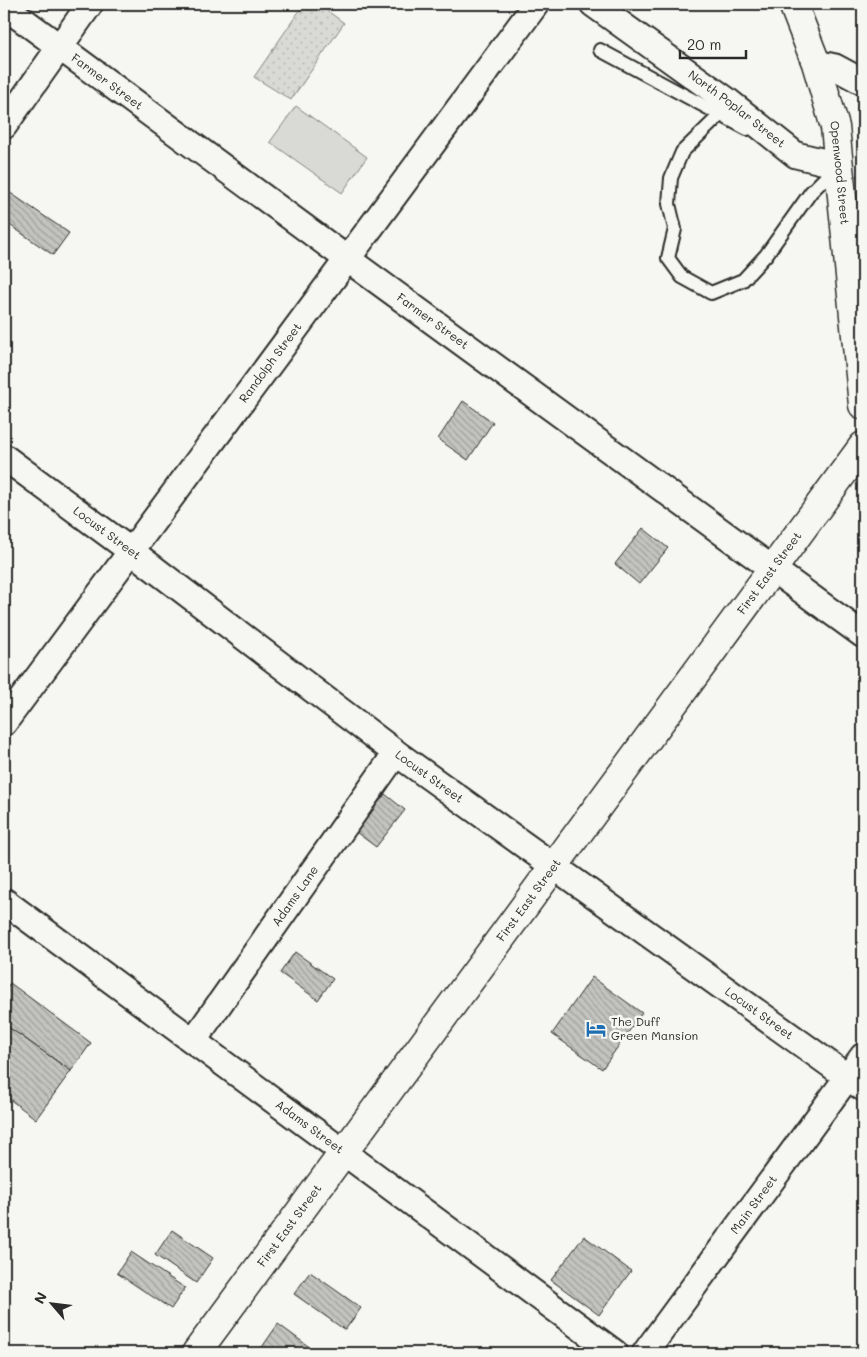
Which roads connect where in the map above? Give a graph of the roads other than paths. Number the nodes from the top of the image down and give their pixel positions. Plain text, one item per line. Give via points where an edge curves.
1 (90, 4) edge
2 (536, 4) edge
3 (592, 4) edge
4 (793, 4) edge
5 (4, 6) edge
6 (59, 46) junction
7 (600, 50) dead end
8 (816, 63) junction
9 (863, 82) edge
10 (720, 114) junction
11 (4, 126) edge
12 (796, 155) junction
13 (838, 165) junction
14 (346, 258) junction
15 (863, 405) edge
16 (863, 446) edge
17 (4, 457) edge
18 (131, 551) junction
19 (772, 568) junction
20 (863, 635) edge
21 (4, 723) edge
22 (396, 753) junction
23 (553, 867) junction
24 (4, 901) edge
25 (194, 1040) junction
26 (863, 1056) edge
27 (856, 1082) edge
28 (343, 1152) junction
29 (196, 1353) edge
30 (615, 1353) edge
31 (646, 1353) edge

1 - 6 street
2 - 14 street, Randolph Street
3 - 12 street, North Poplar Street via 728,101
4 - 8 street, Openwood Street
5 - 6 street, Farmer Street
6 - 11 street
6 - 14 street, Farmer Street
7 - 10 lane
8 - 9 street via 835,67
8 - 13 street, Openwood Street via 835,127
10 - 12 lane
10 - 13 lane via 682,152 671,178 669,204 675,229 668,258 682,277 711,293 743,280 766,255 810,192
12 - 13 street, North Poplar Street
13 - 15 street, Openwood Street
14 - 18 street, Randolph Street
14 - 19 street, Farmer Street
16 - 19 street, First East Street
17 - 18 street, Locust Street
18 - 21 street, Randolph Street
18 - 22 street, Locust Street
19 - 20 street, Farmer Street
19 - 23 street, First East Street
22 - 23 street, Locust Street
22 - 25 street, Adams Lane
23 - 27 street, Locust Street
23 - 28 street, First East Street
24 - 25 street, Adams Street
25 - 28 street, Adams Street
26 - 27 street, Main Street
27 - 31 street, Main Street
28 - 29 street, First East Street
28 - 30 street, Adams Street

